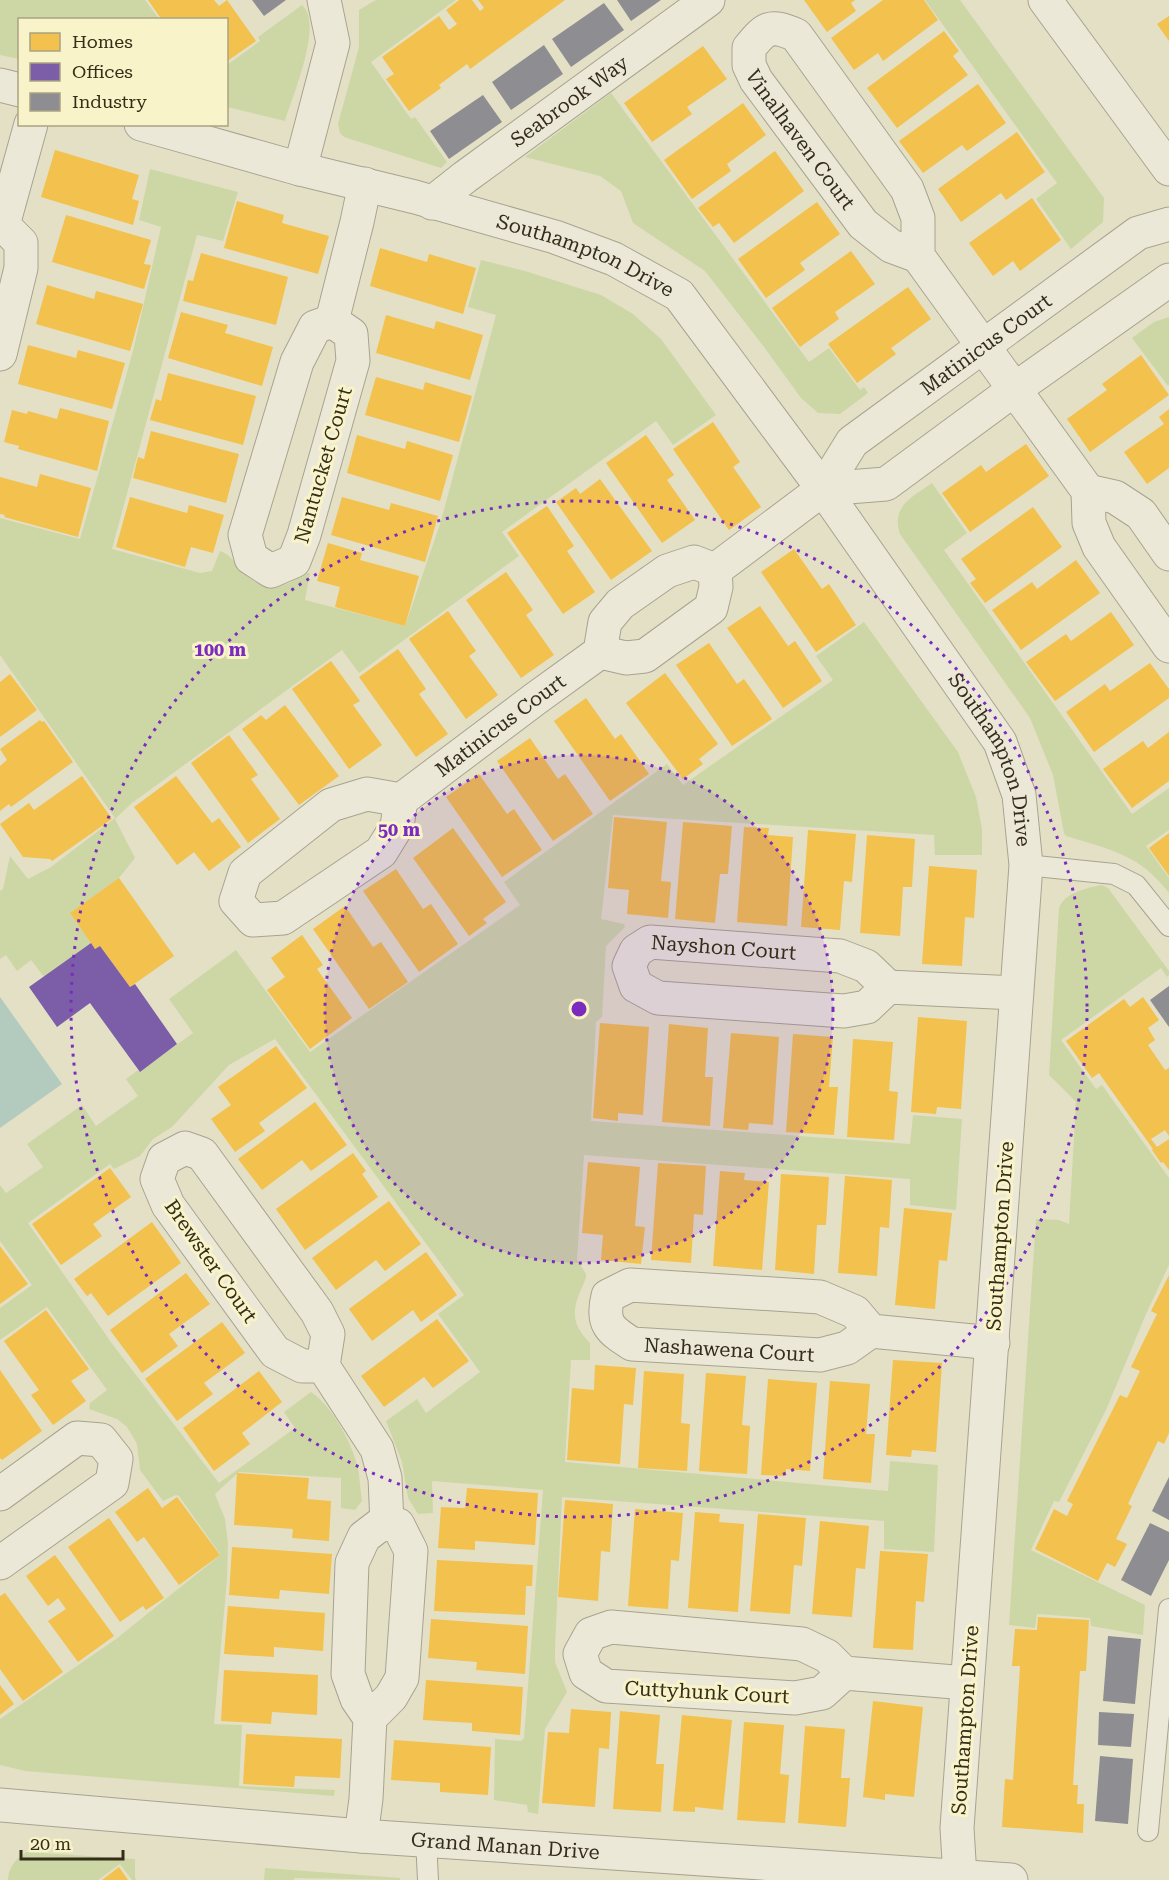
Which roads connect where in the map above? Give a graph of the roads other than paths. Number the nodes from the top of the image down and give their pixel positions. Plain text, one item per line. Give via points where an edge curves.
1 (324, 0) edge
2 (708, 0) edge
3 (1052, 3) edge
4 (0, 85) edge
5 (18, 90) edge
6 (30, 126) edge
7 (148, 126) edge
8 (300, 169) junction
9 (1169, 170) edge
10 (365, 184) junction
11 (432, 203) junction
12 (1169, 224) edge
13 (1, 225) edge
14 (918, 256) junction
15 (1169, 280) edge
16 (332, 321) junction
17 (983, 346) junction
18 (0, 354) edge
19 (1015, 389) junction
20 (823, 489) junction
21 (1088, 491) junction
22 (1169, 554) edge
23 (715, 570) junction
24 (1169, 646) edge
25 (600, 652) junction
26 (401, 800) junction
27 (1026, 865) junction
28 (1169, 926) edge
29 (888, 987) junction
30 (1016, 993) junction
31 (871, 1330) junction
32 (993, 1343) junction
33 (323, 1366) junction
34 (0, 1494) edge
35 (387, 1524) junction
36 (0, 1563) edge
37 (1169, 1609) edge
38 (844, 1673) junction
39 (968, 1683) junction
40 (1165, 1699) edge
41 (370, 1718) junction
42 (0, 1805) edge
43 (1148, 1831) dead end
44 (361, 1836) junction
45 (426, 1839) junction
46 (960, 1878) edge
47 (428, 1880) edge
48 (1011, 1880) edge

1 - 8 street via 333,43
2 - 11 street, Seabrook Way
3 - 9 street
4 - 5 street
6 - 13 street
7 - 8 street, Southampton Drive
8 - 10 street, Southampton Drive
10 - 11 street, Southampton Drive
10 - 16 street
11 - 20 street, Southampton Drive via 555,237 614,259 679,295
12 - 17 street, Matinicus Court via 1138,232
13 - 18 street via 21,243 21,268
14 - 14 street, Vinalhaven Court via 918,218 907,189 796,35 779,28 762,31 749,48 749,65 756,80 863,224 891,246
14 - 17 street
15 - 19 street
16 - 16 street, Nantucket Court via 315,327 297,362 245,535 251,558 271,571 294,561 353,361 351,334
17 - 19 street
17 - 20 street, Matinicus Court via 852,442
19 - 20 street via 886,484
19 - 21 street
20 - 23 street, Matinicus Court
20 - 27 street, Southampton Drive via 1000,742 1019,795
21 - 22 street via 1115,497 1141,514
21 - 24 street via 1089,523 1100,547
23 - 25 street via 694,562 667,571 620,604 605,622
23 - 25 street via 711,608 645,657 626,658
25 - 26 street, Matinicus Court
26 - 26 street via 367,794 332,806 245,873 236,901 253,920 283,918 381,852 397,826
27 - 28 lane via 1114,874 1136,885
27 - 30 street, Southampton Drive
29 - 29 street, Nayshon Court via 866,966 840,956 650,942 636,951 629,966 636,986 658,998 844,1011 867,1007
29 - 30 street
30 - 32 street, Southampton Drive
31 - 31 street, Nashawena Court via 855,1312 820,1297 630,1285 608,1296 604,1310 611,1332 632,1344 820,1355 847,1348
31 - 32 street
32 - 39 street, Southampton Drive
33 - 33 street, Brewster Court via 328,1334 317,1312 202,1154 185,1148 164,1159 157,1179 168,1205 275,1352 302,1366
33 - 35 street via 377,1449 385,1478
34 - 36 street via 77,1438 101,1440 116,1459 112,1483
35 - 41 street via 381,1524 364,1538 352,1563 348,1674 357,1699
35 - 41 street via 398,1525 411,1551 402,1678 391,1697
37 - 40 lane
38 - 38 street, Cuttyhunk Court via 828,1656 802,1644 611,1627 591,1634 580,1654 586,1673 606,1686 795,1698 822,1693
38 - 39 street
39 - 46 street, Southampton Drive via 957,1828
40 - 43 lane
41 - 44 street
42 - 44 street, Grand Manan Drive
44 - 45 street, Grand Manan Drive
45 - 46 street, Grand Manan Drive
45 - 47 lane
46 - 48 street, Grand Manan Drive

